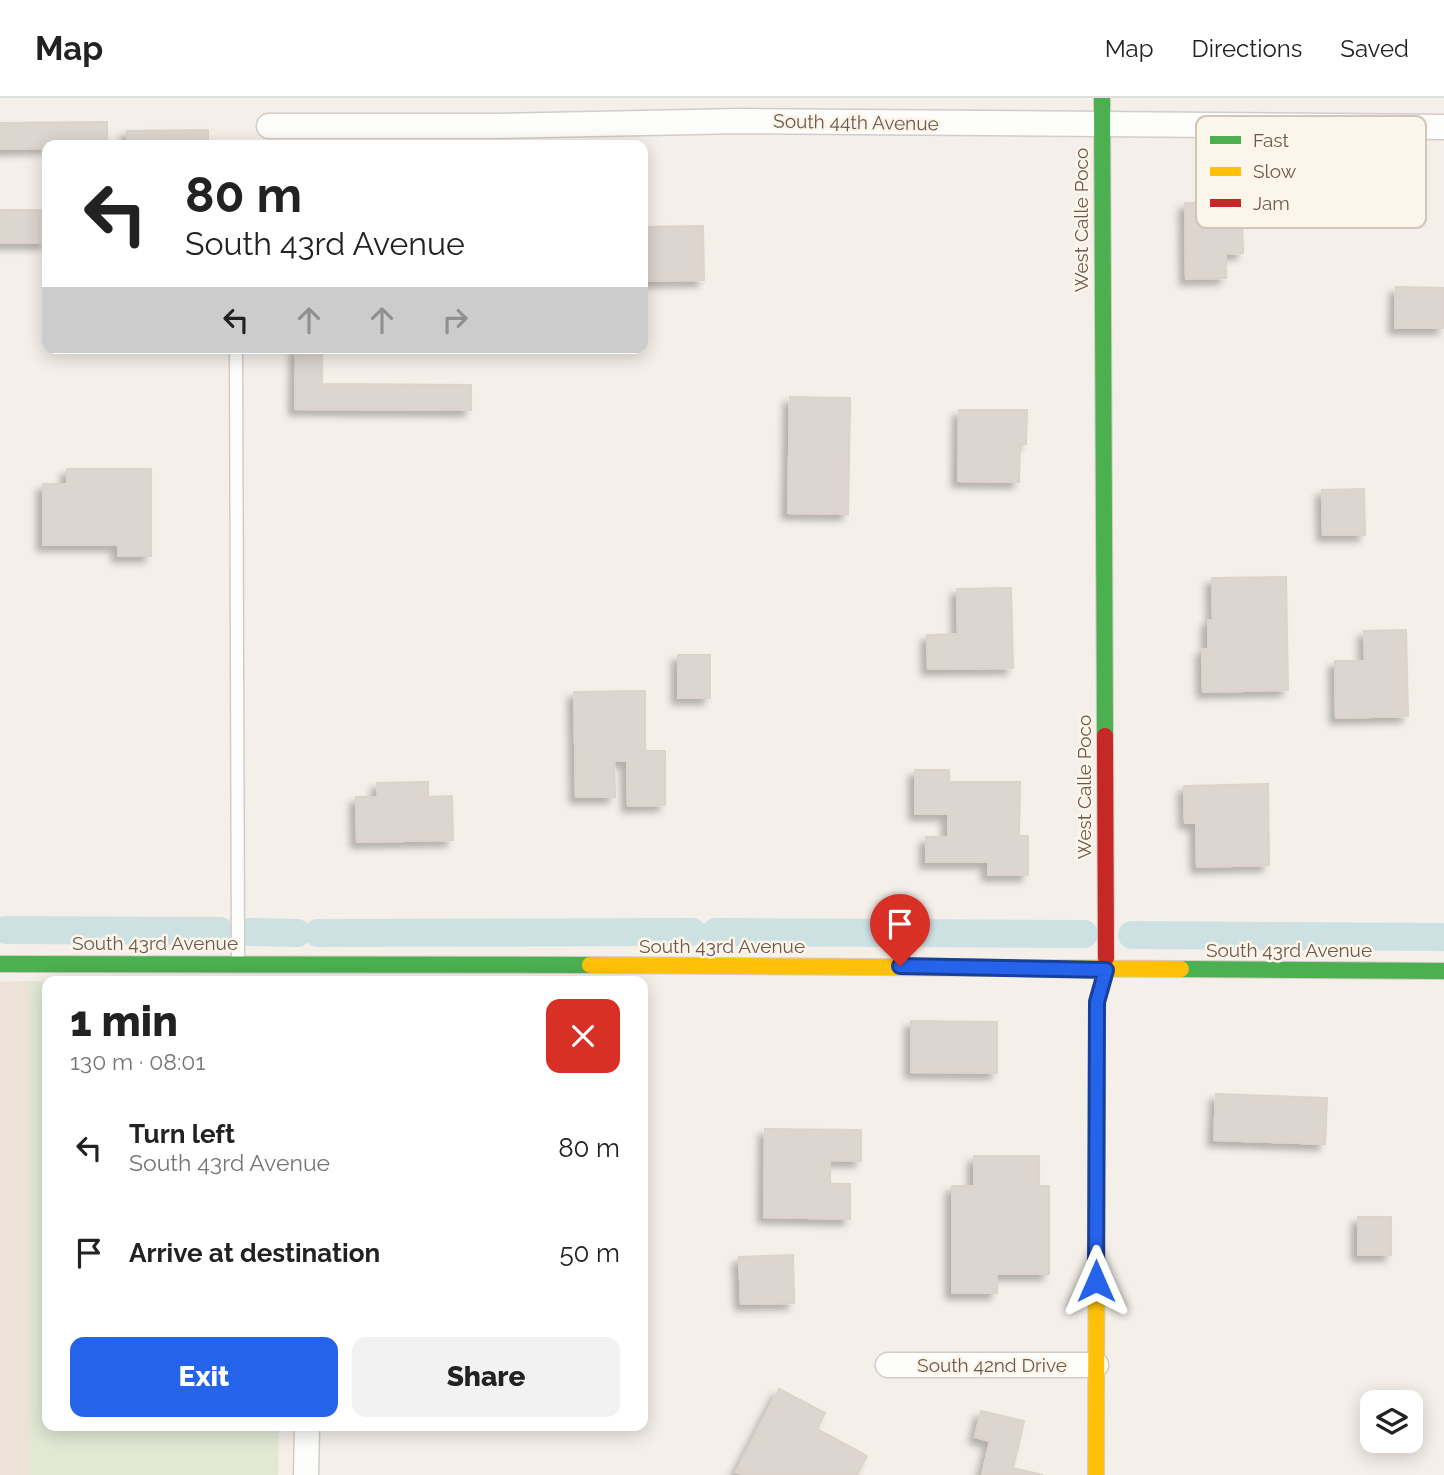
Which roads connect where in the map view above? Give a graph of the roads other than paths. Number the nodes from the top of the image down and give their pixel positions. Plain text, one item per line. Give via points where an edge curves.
1 (1102, 98) edge
2 (1102, 124) junction
3 (1196, 125) edge
4 (269, 126) dead end
5 (1426, 127) edge
6 (1444, 127) edge
7 (236, 354) edge
8 (0, 964) edge
9 (237, 964) junction
10 (1106, 970) junction
11 (1444, 971) edge
12 (308, 974) edge
13 (888, 1365) dead end
14 (1096, 1365) junction
15 (307, 1431) edge
16 (306, 1475) edge
17 (1096, 1475) edge

1 - 2 street, West Calle Poco
2 - 3 street, South 44th Avenue
2 - 4 street, South 44th Avenue via 741,121
2 - 10 street, West Calle Poco
5 - 6 street, South 44th Avenue
7 - 9 lane
8 - 9 street, South 43rd Avenue
9 - 12 street, South 43rd Avenue
10 - 11 street, South 43rd Avenue
10 - 12 street, South 43rd Avenue via 900,966
10 - 14 street, West Calle Poco via 1097,1002
13 - 14 street, South 42nd Drive
14 - 17 street, West Calle Poco
15 - 16 street

